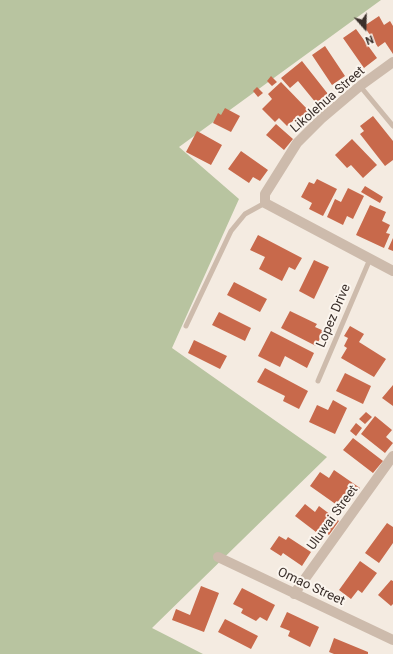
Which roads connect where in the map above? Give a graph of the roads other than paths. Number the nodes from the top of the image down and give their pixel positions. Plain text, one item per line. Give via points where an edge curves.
1 (393, 62) edge
2 (360, 86) junction
3 (393, 126) edge
4 (265, 203) junction
5 (370, 259) junction
6 (393, 271) edge
7 (186, 326) dead end
8 (318, 381) dead end
9 (393, 456) edge
10 (218, 557) dead end
11 (294, 594) junction
12 (393, 640) edge

1 - 2 street, Likolehua Street
2 - 3 lane
2 - 4 street, Likolehua Street via 297,143 265,194
4 - 5 street
4 - 7 lane via 245,214 231,231
5 - 6 street
5 - 8 lane, Lopez Drive
9 - 11 street, Uluwai Street
10 - 11 street, Omao Street
11 - 12 street, Omao Street

